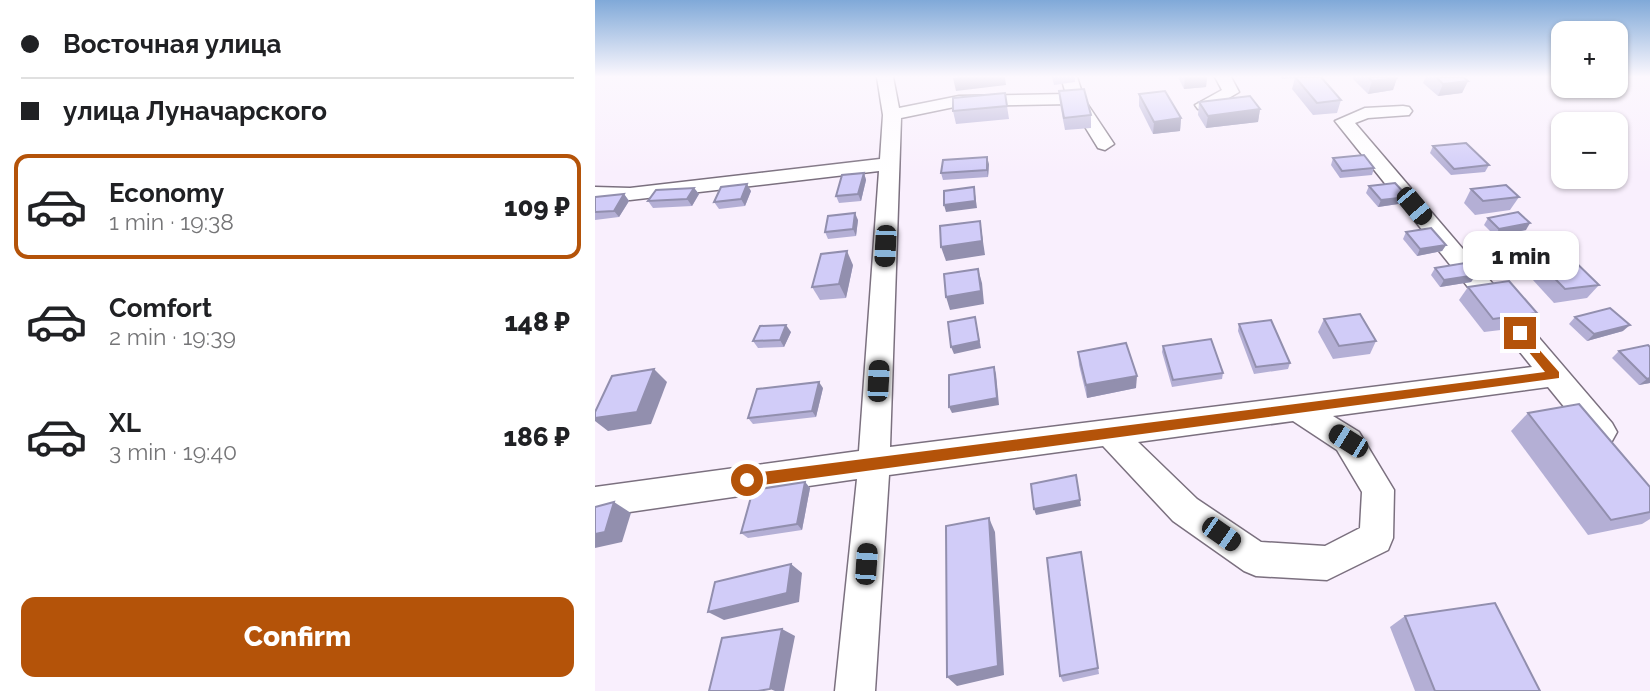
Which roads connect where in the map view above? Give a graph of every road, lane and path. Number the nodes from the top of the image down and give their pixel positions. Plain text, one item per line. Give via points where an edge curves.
1 (891, 109) edge
2 (920, 109) edge
3 (1083, 109) edge
4 (1403, 111) dead end
5 (892, 115) junction
6 (1105, 144) dead end
7 (890, 164) junction
8 (595, 193) edge
9 (1555, 375) junction
10 (1297, 408) junction
11 (1108, 432) junction
12 (1615, 448) edge
13 (874, 463) junction
14 (595, 502) edge
15 (855, 691) edge

1 - 5 street
2 - 5 street
3 - 6 street
4 - 9 street via 1364,113 1344,121
5 - 7 street
7 - 8 street via 630,194
7 - 13 street
9 - 10 street
9 - 12 street
10 - 11 street
10 - 11 street via 1348,441 1378,490 1376,538 1327,563 1256,559 1185,510
11 - 13 street
13 - 14 street
13 - 15 street

